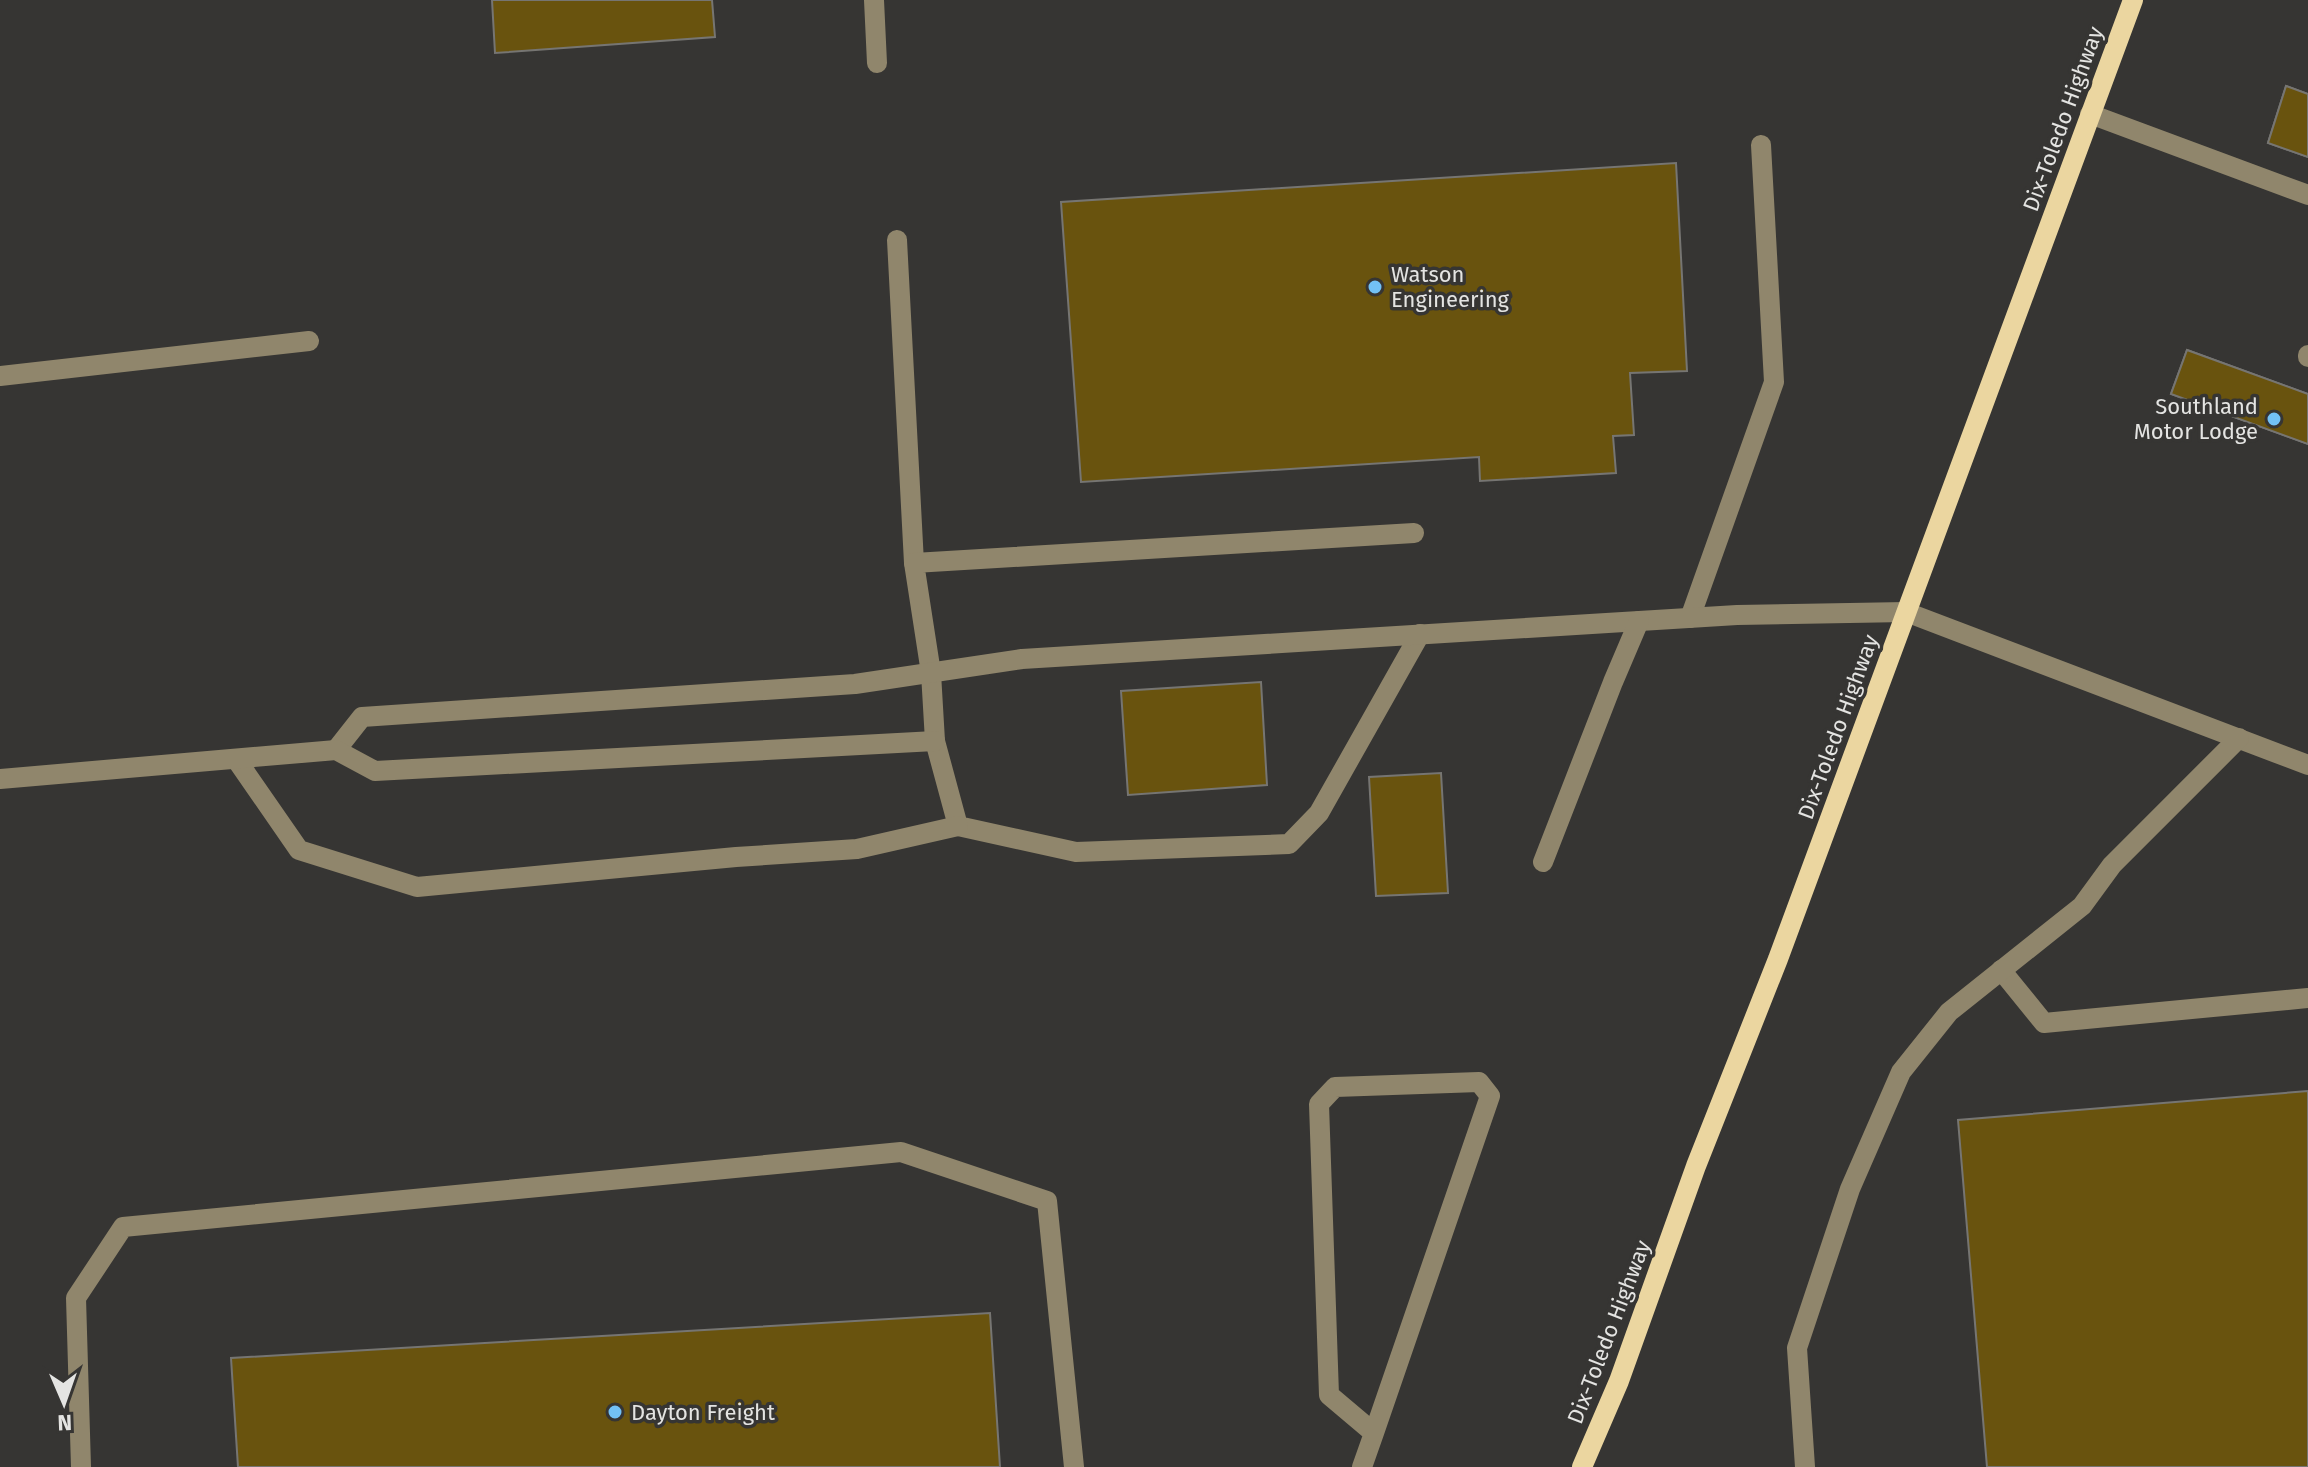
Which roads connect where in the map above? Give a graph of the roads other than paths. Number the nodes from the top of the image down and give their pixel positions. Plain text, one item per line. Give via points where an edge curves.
1 (874, 0) edge
2 (2133, 0) edge
3 (877, 63) dead end
4 (2090, 114) junction
5 (1761, 145) dead end
6 (2308, 195) edge
7 (897, 240) dead end
8 (309, 341) dead end
9 (0, 376) edge
10 (1414, 533) dead end
11 (914, 563) junction
12 (1906, 612) junction
13 (1690, 618) junction
14 (1639, 621) junction
15 (1420, 634) junction
16 (931, 673) junction
17 (2239, 738) junction
18 (935, 741) junction
19 (336, 750) junction
20 (236, 759) junction
21 (2308, 765) edge
22 (0, 779) edge
23 (958, 826) junction
24 (1543, 862) dead end
25 (2001, 970) junction
26 (2308, 998) edge
27 (1374, 1433) junction
28 (81, 1467) edge
29 (1074, 1467) edge
30 (1362, 1467) edge
31 (1582, 1467) edge
32 (1805, 1467) edge

1 - 3 lane
2 - 4 main road, Dix-Toledo Highway
4 - 6 lane
4 - 12 main road, Dix-Toledo Highway
5 - 13 lane via 1774,382
7 - 11 lane
8 - 9 lane
10 - 11 lane
11 - 16 lane
12 - 13 lane
12 - 17 lane
12 - 31 main road, Dix-Toledo Highway via 1619,1381
13 - 14 lane
14 - 15 lane
14 - 24 lane
15 - 16 lane via 1022,659
15 - 23 lane via 1319,813 1289,844 1076,852
16 - 18 lane
16 - 19 lane via 855,684 362,717
17 - 21 lane
17 - 25 lane via 2112,865 2082,906
18 - 19 lane via 375,771
18 - 23 lane
19 - 20 lane
20 - 22 lane
20 - 23 lane via 299,850 417,887 857,849
25 - 26 lane via 2044,1023
25 - 32 lane via 1949,1012 1901,1072 1850,1189 1797,1348
27 - 27 lane via 1490,1096 1479,1082 1335,1087 1319,1104 1329,1395
27 - 30 lane
28 - 29 lane via 76,1298 123,1227 901,1152 1047,1201

